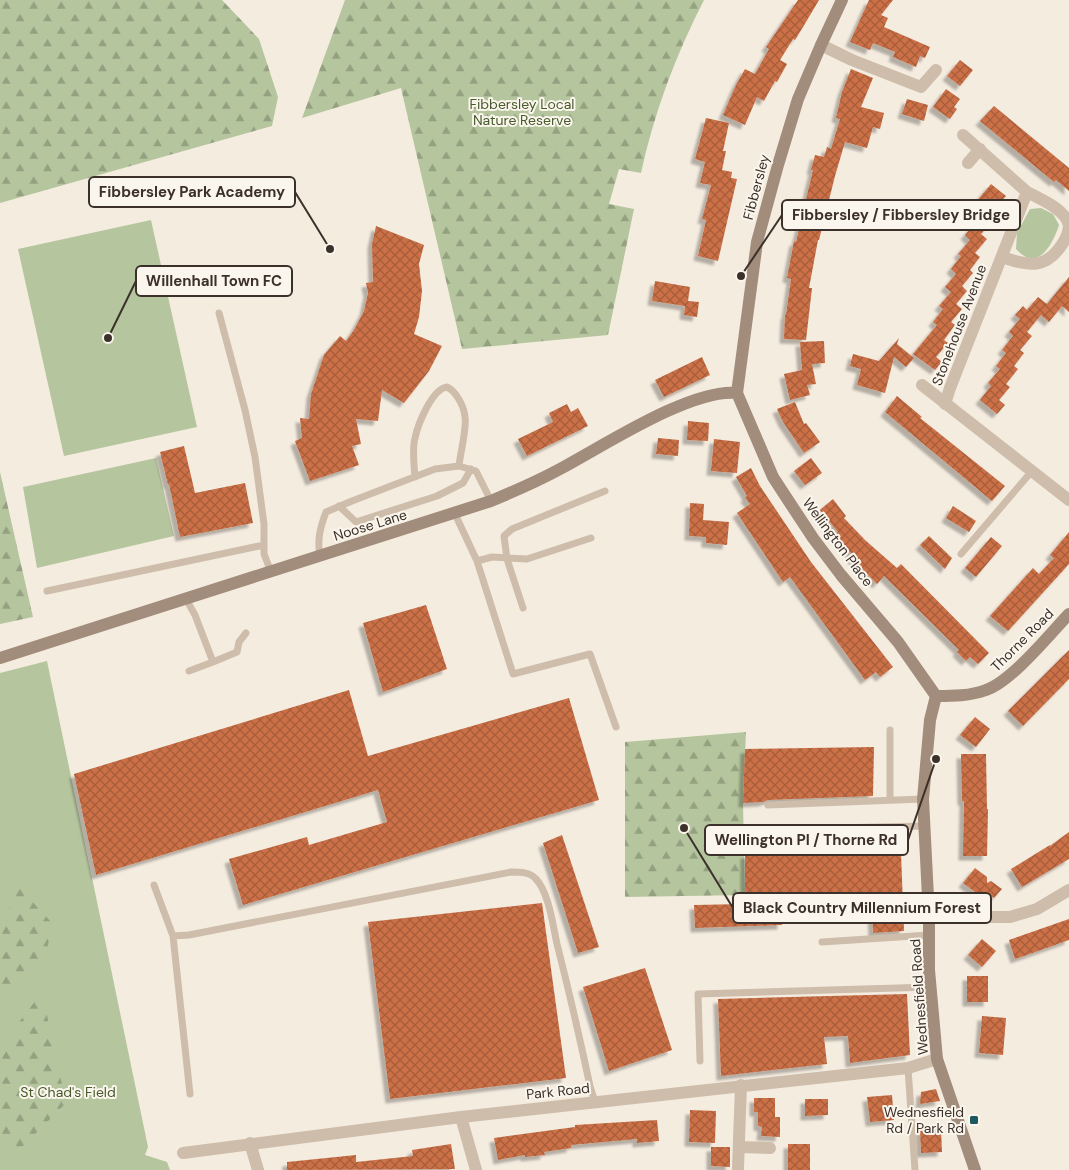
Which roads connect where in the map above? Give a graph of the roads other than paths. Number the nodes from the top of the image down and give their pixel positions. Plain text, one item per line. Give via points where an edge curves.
1 (841, 1) edge
2 (821, 45) junction
3 (936, 70) dead end
4 (963, 135) dead end
5 (980, 149) junction
6 (968, 163) dead end
7 (1027, 192) junction
8 (1002, 257) junction
9 (219, 313) dead end
10 (922, 385) dead end
11 (737, 393) junction
12 (945, 404) junction
13 (459, 466) junction
14 (471, 469) junction
15 (1032, 472) junction
16 (415, 477) junction
17 (605, 491) dead end
18 (1069, 500) edge
19 (491, 501) junction
20 (340, 506) junction
21 (455, 514) junction
22 (591, 538) dead end
23 (264, 545) junction
24 (961, 554) dead end
25 (320, 556) junction
26 (507, 559) junction
27 (477, 561) junction
28 (271, 572) junction
29 (48, 591) dead end
30 (186, 599) junction
31 (524, 608) dead end
32 (1069, 614) edge
33 (246, 633) dead end
34 (0, 658) edge
35 (213, 662) junction
36 (189, 671) dead end
37 (936, 696) junction
38 (616, 727) dead end
39 (890, 730) dead end
40 (923, 799) junction
41 (890, 800) junction
42 (768, 805) dead end
43 (924, 826) junction
44 (786, 829) dead end
45 (154, 885) dead end
46 (1069, 890) edge
47 (929, 917) junction
48 (929, 935) junction
49 (173, 936) junction
50 (822, 942) dead end
51 (931, 987) junction
52 (937, 1059) junction
53 (700, 1061) dead end
54 (908, 1068) junction
55 (740, 1085) junction
56 (190, 1094) dead end
57 (594, 1102) junction
58 (461, 1117) junction
59 (250, 1143) junction
60 (739, 1147) junction
61 (770, 1148) dead end
62 (183, 1153) dead end
63 (738, 1168) dead end
64 (258, 1170) edge
65 (476, 1170) edge
66 (915, 1170) edge
67 (975, 1170) edge

1 - 2 main road, Fibbersley
2 - 3 street via 922,87
2 - 11 main road, Fibbersley via 798,99 757,242
4 - 5 street, Stonehouse Avenue
5 - 6 street
5 - 7 street, Stonehouse Avenue
7 - 8 street, Stonehouse Avenue
7 - 8 street, Stonehouse Avenue via 1062,215 1068,224 1066,238 1055,254 1040,264
8 - 12 street, Stonehouse Avenue
9 - 23 lane via 255,457
10 - 12 street, Stonehouse Avenue
11 - 19 main road, Noose Lane via 717,394 685,404 647,421 538,481
11 - 37 main road, Wellington Place via 773,477 786,497 813,538 898,642
12 - 15 street, Stonehouse Avenue
13 - 14 lane
13 - 16 lane via 435,469
13 - 16 lane via 466,418 452,389 443,387 419,426 415,439
14 - 19 lane via 476,471
14 - 20 lane via 463,483 437,496 356,522
15 - 18 street, Stonehouse Avenue
15 - 24 lane
16 - 20 lane
17 - 26 lane via 512,529 504,536
19 - 21 main road, Noose Lane
20 - 25 lane via 326,512 319,530
21 - 25 main road, Noose Lane
21 - 27 lane
22 - 26 lane via 527,559
23 - 28 lane
23 - 29 lane
25 - 28 main road, Noose Lane
26 - 27 lane via 492,557
26 - 31 lane
27 - 38 lane via 513,674 590,654
28 - 30 main road, Noose Lane
30 - 34 main road, Noose Lane
30 - 35 lane
32 - 37 main road, Thorne Road via 1000,683 975,694
33 - 35 lane via 237,652
35 - 36 lane
37 - 40 main road, Wednesfield Road via 930,720
39 - 41 lane
40 - 41 lane
40 - 43 main road, Wednesfield Road
41 - 42 lane
43 - 44 lane
43 - 47 main road, Wednesfield Road
45 - 49 lane
46 - 47 street via 1037,909 1010,917
47 - 48 main road, Wednesfield Road
48 - 50 lane
48 - 51 main road, Wednesfield Road
49 - 56 lane
49 - 57 lane via 523,872 535,877 547,902
51 - 52 main road, Wednesfield Road
51 - 53 lane via 698,994
52 - 54 street, Park Road
52 - 67 main road, Wednesfield Road
54 - 55 street, Park Road
54 - 66 lane
55 - 57 street, Park Road
55 - 60 street
57 - 58 street, Park Road
58 - 59 street, Park Road
58 - 65 street
59 - 62 street, Park Road
59 - 64 street
60 - 61 street
60 - 63 street

